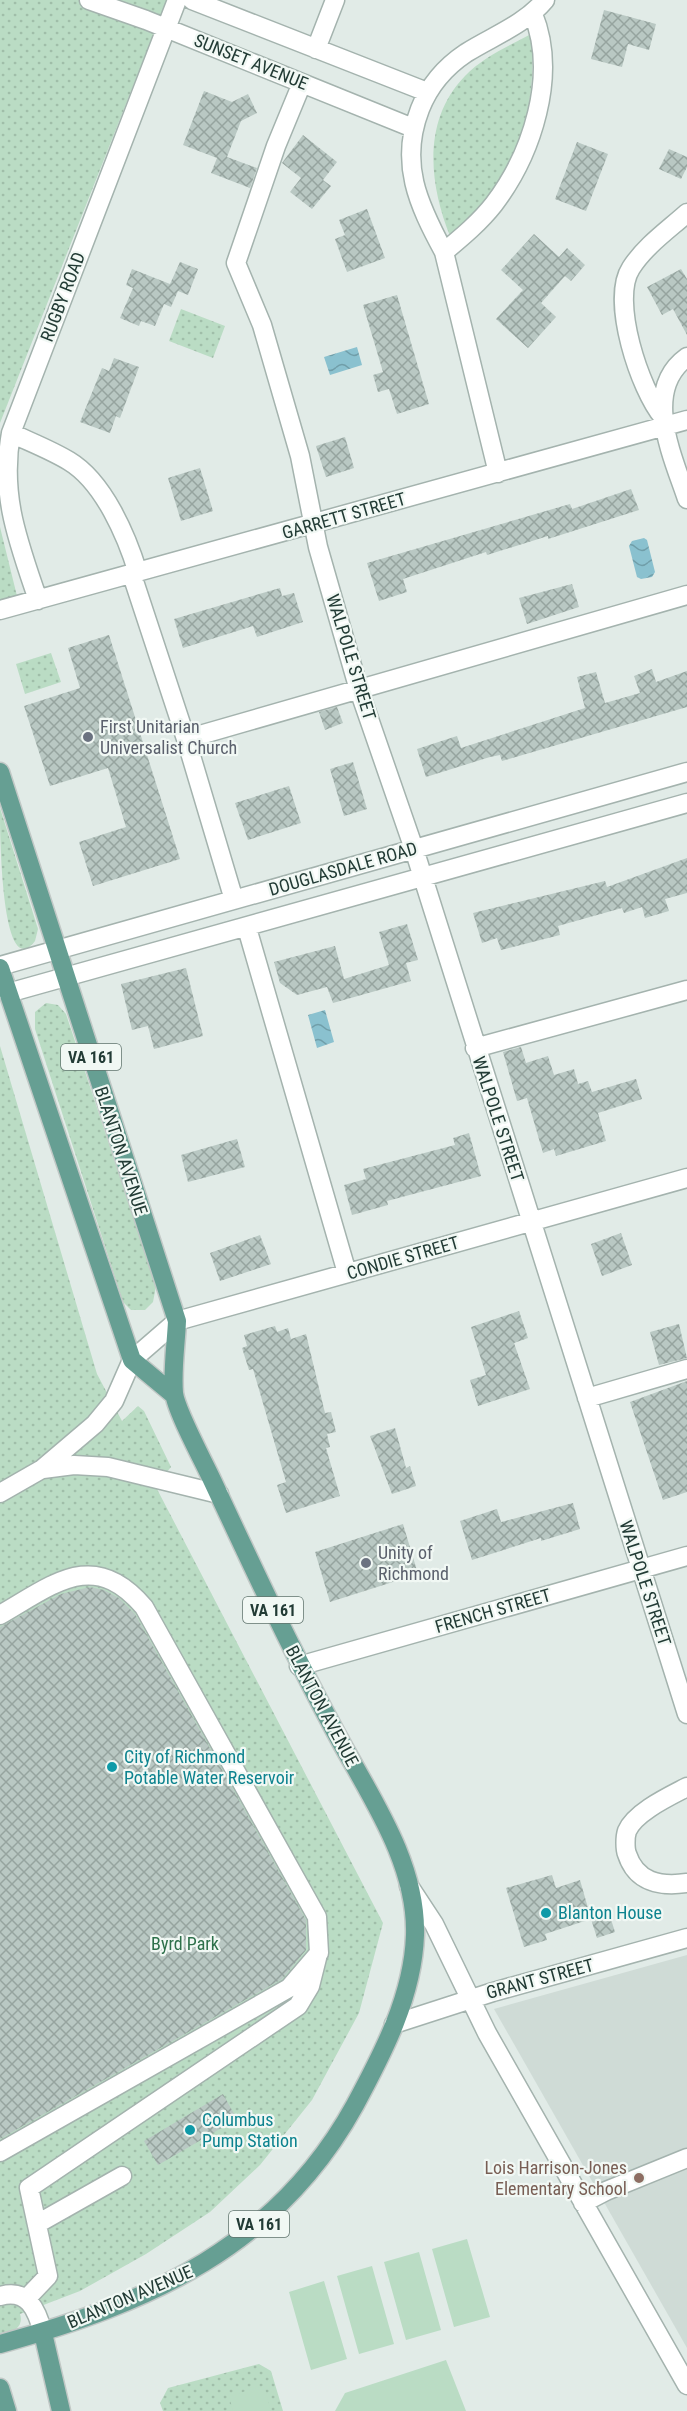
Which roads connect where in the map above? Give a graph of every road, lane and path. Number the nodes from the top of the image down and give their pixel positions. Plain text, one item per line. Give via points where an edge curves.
1 (89, 0) edge
2 (177, 0) edge
3 (192, 0) edge
4 (335, 0) edge
5 (545, 0) edge
6 (533, 14) junction
7 (167, 28) junction
8 (316, 48) junction
9 (302, 83) junction
10 (427, 92) junction
11 (413, 128) junction
12 (687, 213) edge
13 (444, 252) junction
14 (687, 357) edge
15 (687, 420) edge
16 (663, 422) junction
17 (11, 433) junction
18 (498, 473) junction
19 (687, 499) edge
20 (312, 525) junction
21 (135, 574) junction
22 (687, 595) edge
23 (38, 600) junction
24 (0, 610) edge
25 (359, 690) junction
26 (186, 739) junction
27 (0, 772) edge
28 (687, 772) edge
29 (687, 803) edge
30 (414, 849) junction
31 (423, 877) junction
32 (234, 900) junction
33 (246, 928) junction
34 (56, 950) junction
35 (0, 967) edge
36 (65, 977) junction
37 (687, 990) edge
38 (8, 993) junction
39 (475, 1048) junction
40 (687, 1178) edge
41 (532, 1222) junction
42 (347, 1274) junction
43 (177, 1321) junction
44 (132, 1360) junction
45 (687, 1369) edge
46 (174, 1395) junction
47 (587, 1398) junction
48 (42, 1469) junction
49 (0, 1493) edge
50 (219, 1494) junction
51 (687, 1556) edge
52 (640, 1568) junction
53 (0, 1615) edge
54 (299, 1666) junction
55 (687, 1714) edge
56 (687, 1787) edge
57 (687, 1882) edge
58 (410, 1886) junction
59 (687, 1938) edge
60 (319, 1953) junction
61 (471, 1998) junction
62 (394, 2024) junction
63 (0, 2152) edge
64 (687, 2158) edge
65 (122, 2176) dead end
66 (583, 2203) junction
67 (37, 2224) junction
68 (0, 2296) edge
69 (27, 2298) junction
70 (43, 2333) junction
71 (0, 2344) edge
72 (687, 2385) edge
73 (0, 2388) edge
74 (7, 2411) edge
75 (61, 2411) edge

1 - 7 street, SUNSET AVENUE
2 - 7 street, RUGBY ROAD
3 - 8 street, SUNSET AVENUE
4 - 8 street
5 - 6 street
6 - 10 street via 464,55
6 - 13 street via 540,33 543,67 534,121 518,165 479,221
7 - 9 street, SUNSET AVENUE
7 - 17 street, RUGBY ROAD
8 - 10 street, SUNSET AVENUE
9 - 11 street, SUNSET AVENUE
9 - 20 street, WALPOLE STREET via 236,263 262,325 300,456
10 - 11 street
11 - 13 street via 409,157 414,183 426,219
12 - 16 street via 630,269 623,304 641,380
13 - 18 street
14 - 16 street via 670,377 663,402
15 - 16 street, GARRETT STREET
16 - 18 street, GARRETT STREET
16 - 19 street
17 - 21 street via 71,462 102,494 127,536
17 - 23 street, RUGBY ROAD via 6,460 9,508
18 - 20 street, GARRETT STREET
20 - 21 street, GARRETT STREET
20 - 25 street, WALPOLE STREET
21 - 23 street, GARRETT STREET
21 - 26 street
22 - 25 street
23 - 24 street, GARRETT STREET
25 - 26 street
25 - 30 street, WALPOLE STREET
26 - 32 street
27 - 34 main road, BLANTON AVENUE / VA 161
28 - 30 street, DOUGLASDALE ROAD
29 - 31 street, DOUGLASDALE ROAD
30 - 31 street, WALPOLE STREET
30 - 32 street, DOUGLASDALE ROAD
31 - 33 street, DOUGLASDALE ROAD
31 - 39 street, WALPOLE STREET
32 - 34 street, DOUGLASDALE ROAD
33 - 36 street, DOUGLASDALE ROAD
33 - 42 street
34 - 35 street, DOUGLASDALE ROAD
34 - 36 main road, BLANTON AVENUE / VA 161
35 - 38 main road, VA 161
36 - 38 street, DOUGLASDALE ROAD
36 - 43 main road, BLANTON AVENUE / VA 161
37 - 39 street
38 - 44 main road, VA 161
39 - 41 street, WALPOLE STREET
40 - 41 street, CONDIE STREET
41 - 42 street, CONDIE STREET
41 - 47 street, WALPOLE STREET
42 - 43 street, CONDIE STREET
43 - 44 street, CONDIE STREET
43 - 46 main road, BLANTON AVENUE / VA 161
44 - 46 main road, BLANTON AVENUE / VA 161
44 - 48 street via 114,1401 95,1424
45 - 47 street
46 - 50 main road, BLANTON AVENUE / VA 161
47 - 52 street, WALPOLE STREET
48 - 49 street
48 - 50 street via 74,1465 108,1467
50 - 54 main road, BLANTON AVENUE / VA 161
51 - 52 street, FRENCH STREET
52 - 54 street, FRENCH STREET
52 - 55 street, WALPOLE STREET
53 - 60 street via 61,1580 76,1576 107,1578 128,1588 144,1607 317,1917
54 - 58 main road, BLANTON AVENUE / VA 161 via 389,1832
56 - 57 street via 649,1808 627,1830 625,1850 642,1879 670,1886
58 - 61 street, BLANTON AVENUE
58 - 62 main road, BLANTON AVENUE / VA 161 via 413,1955
59 - 61 street, GRANT STREET
60 - 63 street via 289,1988
60 - 67 street via 310,1986 298,2006 29,2188
61 - 62 street, GRANT STREET
61 - 66 street, BLANTON AVENUE
62 - 70 main road, BLANTON AVENUE / VA 161 via 340,2130 305,2176 259,2225 220,2255 188,2273 130,2301
64 - 66 street
65 - 67 street
66 - 72 street, BLANTON AVENUE
67 - 69 street via 48,2276
68 - 69 street
69 - 70 street via 34,2306
70 - 71 main road, BLANTON AVENUE / VA 161
70 - 75 main road
73 - 74 main road

